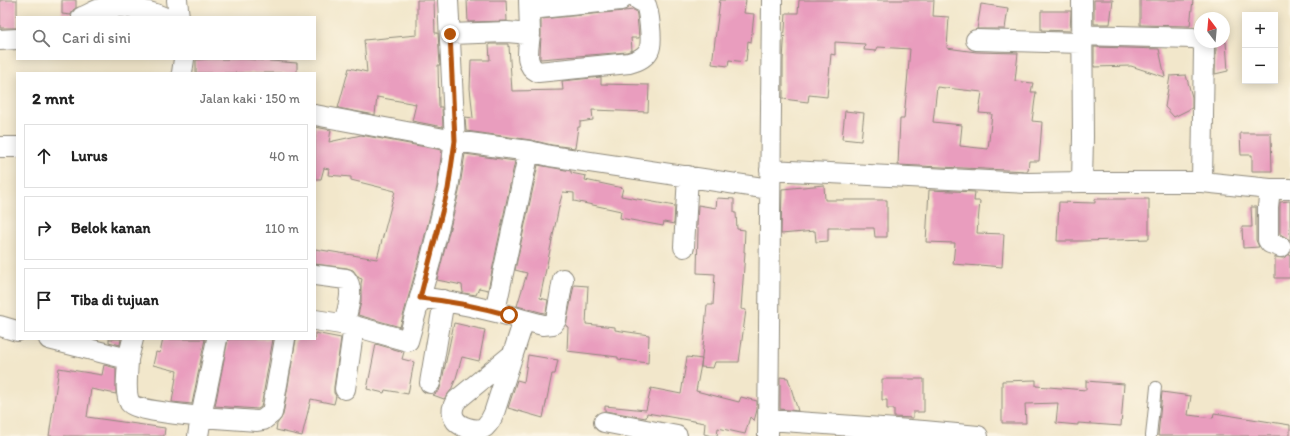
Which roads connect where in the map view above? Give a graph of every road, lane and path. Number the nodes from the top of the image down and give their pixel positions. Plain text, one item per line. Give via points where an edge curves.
1 (177, 0) edge
2 (448, 0) edge
3 (621, 0) edge
4 (639, 0) edge
5 (772, 0) edge
6 (1082, 0) edge
7 (529, 4) edge
8 (84, 16) edge
9 (159, 16) edge
10 (179, 16) edge
11 (450, 34) junction
12 (530, 34) junction
13 (1194, 38) edge
14 (16, 39) edge
15 (1081, 39) junction
16 (0, 40) edge
17 (976, 40) dead end
18 (1204, 48) edge
19 (184, 60) edge
20 (182, 72) edge
21 (316, 115) edge
22 (455, 141) junction
23 (0, 147) edge
24 (16, 147) edge
25 (529, 151) junction
26 (688, 176) junction
27 (770, 179) junction
28 (1082, 182) junction
29 (1202, 182) junction
30 (1270, 189) junction
31 (1290, 189) edge
32 (684, 247) dead end
33 (1281, 247) dead end
34 (316, 275) edge
35 (563, 280) dead end
36 (420, 298) junction
37 (444, 300) junction
38 (496, 311) junction
39 (316, 320) edge
40 (524, 320) junction
41 (349, 325) junction
42 (0, 326) edge
43 (16, 330) edge
44 (53, 340) edge
45 (133, 340) edge
46 (218, 340) edge
47 (285, 340) edge
48 (408, 341) junction
49 (436, 349) junction
50 (513, 354) dead end
51 (128, 359) junction
52 (430, 383) dead end
53 (1156, 387) dead end
54 (345, 389) dead end
55 (201, 417) junction
56 (604, 422) dead end
57 (769, 428) edge
58 (198, 436) edge
59 (678, 436) edge
60 (978, 436) edge
61 (1151, 436) edge

1 - 10 street
2 - 11 street
3 - 7 street
4 - 12 street via 647,9 651,40 650,49 638,61 538,72 533,70 528,57
5 - 27 street
6 - 15 street
7 - 12 street
8 - 9 street via 109,8 125,8
11 - 12 street
11 - 22 street
13 - 15 street
14 - 16 street
15 - 17 street
15 - 28 street
18 - 29 street
19 - 20 street
21 - 22 street
22 - 25 street
22 - 36 street via 448,189
23 - 24 street
25 - 26 street
25 - 38 street
26 - 27 street
26 - 32 street
27 - 28 street
27 - 57 street
28 - 29 street
29 - 30 street
30 - 31 street
30 - 33 street via 1268,240
34 - 41 street via 346,279 349,282
35 - 40 street via 556,320 553,324 543,325
36 - 37 street
36 - 48 street
37 - 38 street
37 - 49 street
38 - 40 street
39 - 41 street
40 - 50 street
41 - 48 street
41 - 54 street
42 - 43 street
44 - 51 street
45 - 51 street
46 - 55 street
47 - 55 street via 274,406 268,417 257,421
48 - 49 street
49 - 52 street
51 - 55 street via 127,391 131,404 136,407
53 - 61 lane
55 - 58 street
56 - 59 street
57 - 60 street via 924,431

